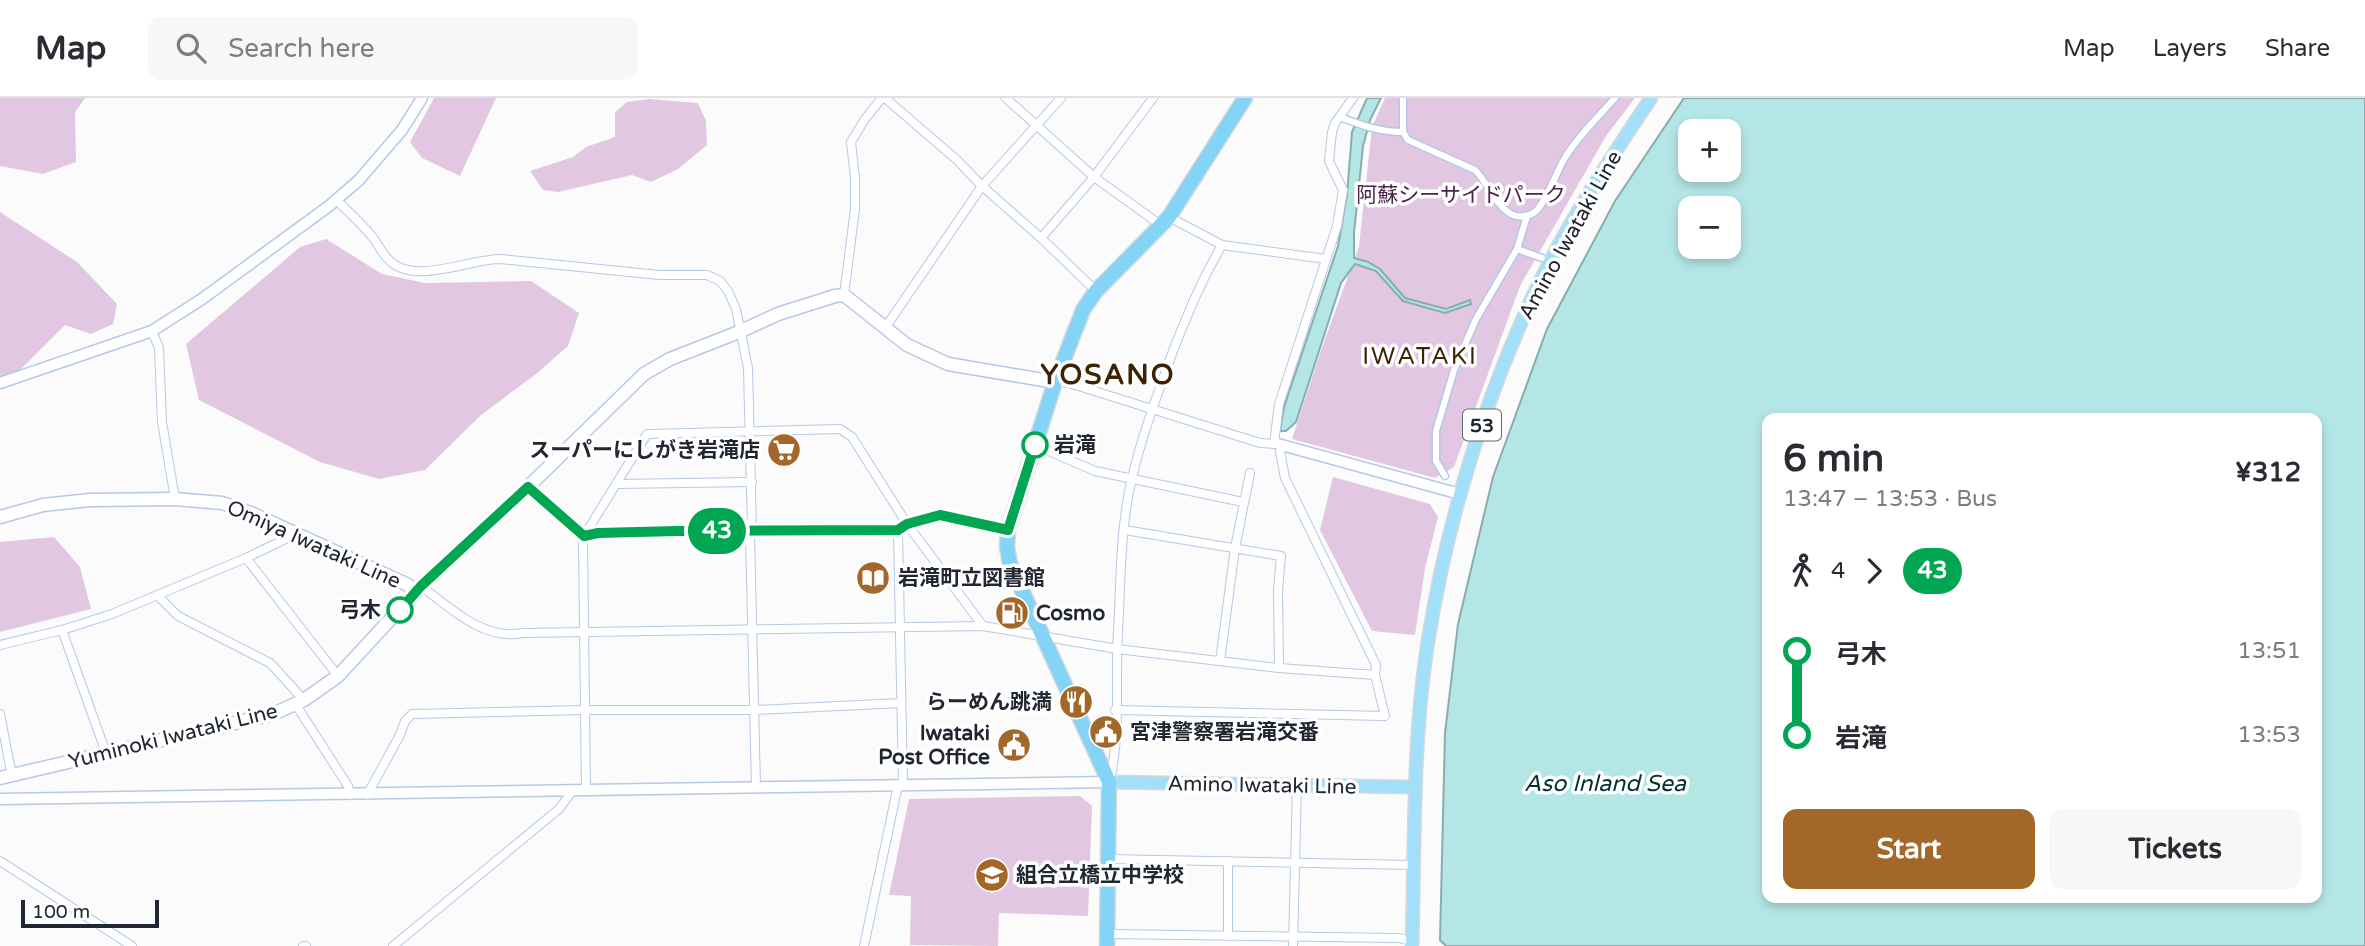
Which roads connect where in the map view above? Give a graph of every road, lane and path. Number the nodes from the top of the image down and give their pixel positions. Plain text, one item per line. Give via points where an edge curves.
1 (422, 98) edge
2 (884, 98) edge
3 (1006, 98) edge
4 (1061, 98) edge
5 (1153, 98) edge
6 (1244, 98) edge
7 (1403, 98) edge
8 (1615, 98) edge
9 (1651, 98) edge
10 (1351, 99) edge
11 (1340, 117) junction
12 (1036, 126) junction
13 (1403, 132) junction
14 (1094, 177) junction
15 (982, 186) junction
16 (336, 200) junction
17 (1527, 216) junction
18 (1166, 221) junction
19 (1041, 238) junction
20 (1222, 245) junction
21 (1517, 249) junction
22 (1542, 258) dead end
23 (1326, 259) junction
24 (1096, 291) junction
25 (844, 295) junction
26 (885, 328) junction
27 (152, 331) junction
28 (739, 332) junction
29 (1055, 382) junction
30 (0, 383) edge
31 (1153, 408) junction
32 (750, 432) junction
33 (1278, 444) junction
34 (1035, 445) junction
35 (1250, 473) dead end
36 (1445, 476) dead end
37 (1132, 479) junction
38 (752, 482) junction
39 (616, 484) junction
40 (528, 487) junction
41 (1460, 494) junction
42 (175, 499) junction
43 (1243, 502) junction
44 (0, 517) edge
45 (907, 524) junction
46 (898, 530) junction
47 (1008, 530) junction
48 (1125, 530) junction
49 (752, 531) junction
50 (298, 533) junction
51 (584, 536) junction
52 (1235, 548) junction
53 (246, 558) junction
54 (418, 590) junction
55 (157, 596) junction
56 (983, 626) junction
57 (900, 627) junction
58 (752, 629) junction
59 (62, 630) junction
60 (584, 632) junction
61 (1041, 636) junction
62 (0, 645) edge
63 (1117, 649) junction
64 (1220, 661) junction
65 (1279, 668) junction
66 (1375, 675) junction
67 (338, 676) junction
68 (300, 703) junction
69 (901, 703) junction
70 (585, 710) junction
71 (755, 710) junction
72 (1115, 710) junction
73 (0, 714) edge
74 (106, 753) junction
75 (6, 777) edge
76 (1109, 782) junction
77 (900, 785) junction
78 (1297, 785) junction
79 (756, 787) junction
80 (1416, 787) junction
81 (573, 790) junction
82 (586, 790) junction
83 (350, 795) junction
84 (368, 795) junction
85 (0, 799) edge
86 (1108, 859) junction
87 (0, 860) edge
88 (1228, 861) junction
89 (1295, 863) junction
90 (1414, 864) junction
91 (1228, 936) junction
92 (1107, 940) edge
93 (1293, 942) edge
94 (1415, 943) edge
95 (132, 946) edge
96 (393, 946) edge
97 (863, 946) edge

1 - 16 street via 382,155
2 - 15 street
2 - 25 street via 851,142 855,209
3 - 12 street
4 - 12 street
5 - 14 street
6 - 18 highway
7 - 13 street
8 - 17 street via 1580,135 1537,211
9 - 41 main road, Amino Iwataki Line / 53 via 1590,192 1533,296 1492,396
10 - 11 street
11 - 13 street via 1384,132
11 - 23 street via 1332,132 1329,161 1343,190
12 - 14 street
12 - 15 street
13 - 17 street via 1408,141 1475,170 1503,208
14 - 18 street
14 - 19 street
15 - 19 street
15 - 26 street
16 - 27 street
16 - 28 street via 390,262 402,269 418,272 500,259 659,275 708,275 728,291
17 - 21 street
18 - 20 street
18 - 24 highway
19 - 24 street
20 - 23 street
20 - 31 street via 1187,311
21 - 22 street
21 - 36 street via 1476,318 1454,370 1436,431 1436,461
23 - 33 street via 1279,404
24 - 29 highway via 1083,310
25 - 26 main road
25 - 28 main road, Yuminoki Iwataki Line via 778,314
26 - 29 main road via 907,345 948,364
27 - 30 street
27 - 42 street via 159,348 162,422
28 - 32 street via 748,368
28 - 40 main road, Yuminoki Iwataki Line via 644,374
29 - 31 street
29 - 34 highway
31 - 33 street via 1260,443
31 - 37 street
32 - 38 street
32 - 39 street via 647,434
32 - 45 street via 840,429 852,437
33 - 41 street
33 - 66 street via 1285,478 1376,666
34 - 37 street via 1096,471
34 - 47 highway
35 - 43 street
37 - 43 street
37 - 48 street
38 - 39 street
38 - 49 street
39 - 51 street
40 - 51 street
40 - 54 main road, Yuminoki Iwataki Line
41 - 80 main road, Amino Iwataki Line / 53 via 1429,637
42 - 44 main road, Omiya Iwataki Line via 90,500 43,505
42 - 50 main road, Omiya Iwataki Line via 222,503
43 - 52 street
45 - 46 street
45 - 47 street via 940,515
45 - 56 street
46 - 49 street
46 - 57 street
47 - 61 highway via 1010,564
48 - 52 street
48 - 63 street
49 - 51 street
49 - 58 street
50 - 53 street
50 - 54 main road, Omiya Iwataki Line
51 - 60 street
52 - 64 street
52 - 65 street via 1281,556
53 - 55 street
53 - 67 street
54 - 60 street via 471,624 510,636
54 - 67 main road, Yuminoki Iwataki Line
55 - 59 street
55 - 68 street via 178,617 270,663
56 - 57 street
56 - 61 street
57 - 58 street
57 - 69 street
58 - 60 street
58 - 71 street
59 - 62 street
59 - 74 street
60 - 70 street
61 - 63 street
61 - 76 highway
63 - 64 street
63 - 72 street
64 - 65 street
65 - 66 street
66 - 72 street via 1385,716
67 - 68 main road, Yuminoki Iwataki Line
68 - 74 main road, Yuminoki Iwataki Line via 273,715
68 - 83 street
69 - 71 street
69 - 77 street
70 - 71 street
70 - 82 street
70 - 84 street via 412,714
71 - 79 street
72 - 76 street via 1115,759
73 - 75 street
74 - 75 main road, Yuminoki Iwataki Line
76 - 77 street
76 - 78 main road, Amino Iwataki Line
76 - 86 highway
77 - 79 street
77 - 97 street
78 - 80 main road, Amino Iwataki Line
78 - 89 street
79 - 82 street
80 - 90 main road, Amino Iwataki Line / 53
81 - 82 street
81 - 84 street
81 - 96 street via 559,809
83 - 84 street
83 - 85 street
86 - 88 street
86 - 92 highway
87 - 95 street
88 - 89 street
88 - 91 street
89 - 90 street
89 - 93 street
90 - 94 main road, Amino Iwataki Line / 53
91 - 92 street
91 - 93 street
93 - 94 street via 1399,938

